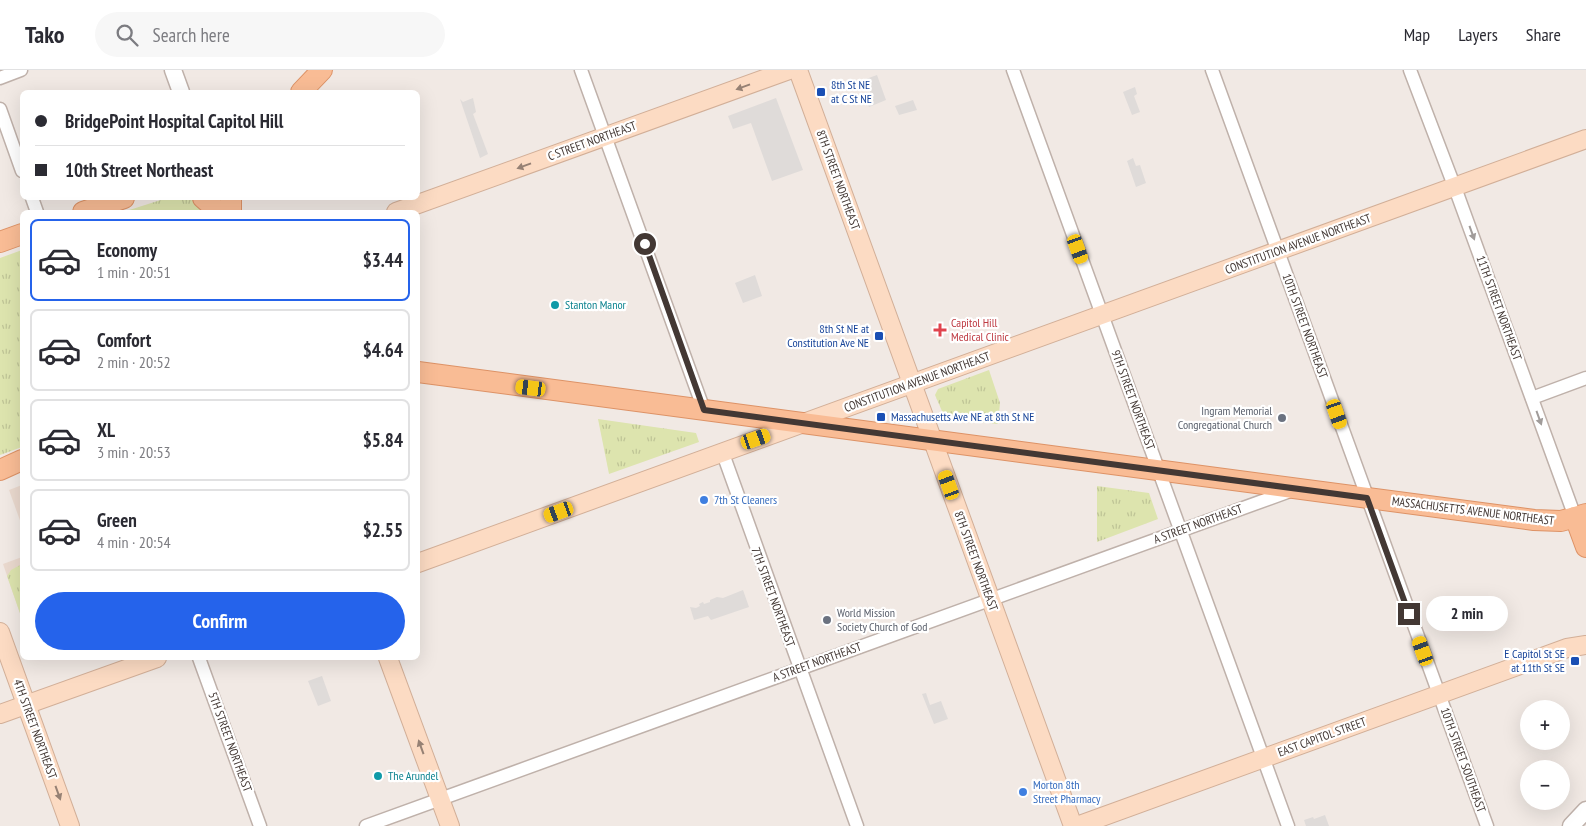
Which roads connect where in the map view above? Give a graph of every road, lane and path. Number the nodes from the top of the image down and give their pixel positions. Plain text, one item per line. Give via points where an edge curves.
1 (21, 70) edge
2 (173, 70) edge
3 (306, 70) edge
4 (322, 70) edge
5 (581, 70) edge
6 (789, 70) edge
7 (798, 70) edge
8 (1013, 70) edge
9 (1212, 70) edge
10 (1410, 70) edge
11 (0, 78) edge
12 (180, 90) edge
13 (287, 90) edge
14 (303, 90) edge
15 (0, 109) edge
16 (606, 136) junction
17 (1586, 139) edge
18 (20, 165) edge
19 (1454, 187) junction
20 (118, 200) edge
21 (205, 200) edge
22 (89, 210) edge
23 (217, 210) edge
24 (402, 210) edge
25 (20, 235) edge
26 (0, 242) edge
27 (1278, 251) junction
28 (1102, 315) junction
29 (420, 372) edge
30 (1586, 378) edge
31 (912, 384) junction
32 (1532, 398) junction
33 (704, 410) junction
34 (804, 423) junction
35 (933, 440) junction
36 (722, 451) junction
37 (20, 460) edge
38 (20, 461) edge
39 (0, 463) edge
40 (0, 470) edge
41 (1158, 470) junction
42 (1296, 488) junction
43 (1367, 498) junction
44 (1581, 515) edge
45 (1180, 530) junction
46 (1586, 547) edge
47 (420, 562) edge
48 (990, 599) junction
49 (1586, 631) edge
50 (0, 632) edge
51 (1586, 645) edge
52 (1567, 648) junction
53 (150, 660) edge
54 (200, 660) edge
55 (389, 660) edge
56 (799, 668) junction
57 (1439, 695) junction
58 (26, 704) junction
59 (0, 714) edge
60 (1263, 758) junction
61 (440, 799) junction
62 (1586, 810) edge
63 (70, 826) edge
64 (260, 826) edge
65 (366, 826) edge
66 (450, 826) edge
67 (857, 826) edge
68 (1073, 826) edge
69 (1077, 826) edge
70 (1288, 826) edge
71 (1487, 826) edge
72 (1571, 826) edge

1 - 11 street
2 - 12 street
3 - 13 main road
4 - 14 main road
5 - 16 street
6 -> 16 main road, C STREET NORTHEAST
7 - 31 main road, 8TH STREET NORTHEAST
8 - 28 street, 9TH STREET NORTHEAST
9 - 27 street, 10TH STREET NORTHEAST
10 - 19 street, 11TH STREET NORTHEAST
15 - 18 street
16 -> 24 main road, C STREET NORTHEAST
16 - 33 street
17 - 19 main road, CONSTITUTION AVENUE NORTHEAST
19 - 27 main road, CONSTITUTION AVENUE NORTHEAST
19 -> 32 street, 11TH STREET NORTHEAST
20 - 22 main road
21 - 23 main road
25 - 26 main road
27 - 28 main road, CONSTITUTION AVENUE NORTHEAST
27 - 43 street, 10TH STREET NORTHEAST
28 - 31 main road, CONSTITUTION AVENUE NORTHEAST
28 - 41 street, 9TH STREET NORTHEAST
29 - 33 main road, MASSACHUSETTS AVENUE NORTHEAST
30 - 32 street
31 - 34 main road, CONSTITUTION AVENUE NORTHEAST
31 - 35 main road, 8TH STREET NORTHEAST
32 -> 44 street, 11TH STREET NORTHEAST
33 - 34 main road, MASSACHUSETTS AVENUE NORTHEAST
34 - 35 main road, MASSACHUSETTS AVENUE NORTHEAST
34 - 36 main road, CONSTITUTION AVENUE NORTHEAST
35 - 41 main road, MASSACHUSETTS AVENUE NORTHEAST
35 - 48 main road, 8TH STREET NORTHEAST
36 - 47 main road, CONSTITUTION AVENUE NORTHEAST
36 - 56 street, 7TH STREET NORTHEAST
37 - 39 main road
38 - 40 main road
41 - 42 main road, MASSACHUSETTS AVENUE NORTHEAST
41 - 45 street, 9TH STREET NORTHEAST
42 - 43 main road, MASSACHUSETTS AVENUE NORTHEAST
42 - 45 street, A STREET NORTHEAST
43 - 44 main road, MASSACHUSETTS AVENUE NORTHEAST via 1557,522
43 - 57 street, 10TH STREET NORTHEAST
44 - 46 main road, 11TH STREET NORTHEAST
45 - 48 street, A STREET NORTHEAST
45 - 60 street, 9TH STREET NORTHEAST
48 - 56 street, A STREET NORTHEAST
48 - 68 main road, 8TH STREET NORTHEAST
49 - 52 main road
50 - 58 main road, 4TH STREET NORTHEAST
51 - 52 main road
52 - 57 main road, EAST CAPITOL STREET
53 - 58 main road
54 - 64 street, 5TH STREET NORTHEAST
61 -> 55 main road
56 - 61 street, A STREET NORTHEAST
56 - 67 street, 7TH STREET NORTHEAST
57 - 60 main road, EAST CAPITOL STREET
57 - 71 street, 10TH STREET SOUTHEAST
58 - 59 main road
58 -> 63 main road, 4TH STREET NORTHEAST
60 - 69 main road, EAST CAPITOL STREET
60 - 70 street, 9TH STREET NORTHEAST
61 - 65 street, A STREET NORTHEAST
61 - 66 main road
62 - 72 street

